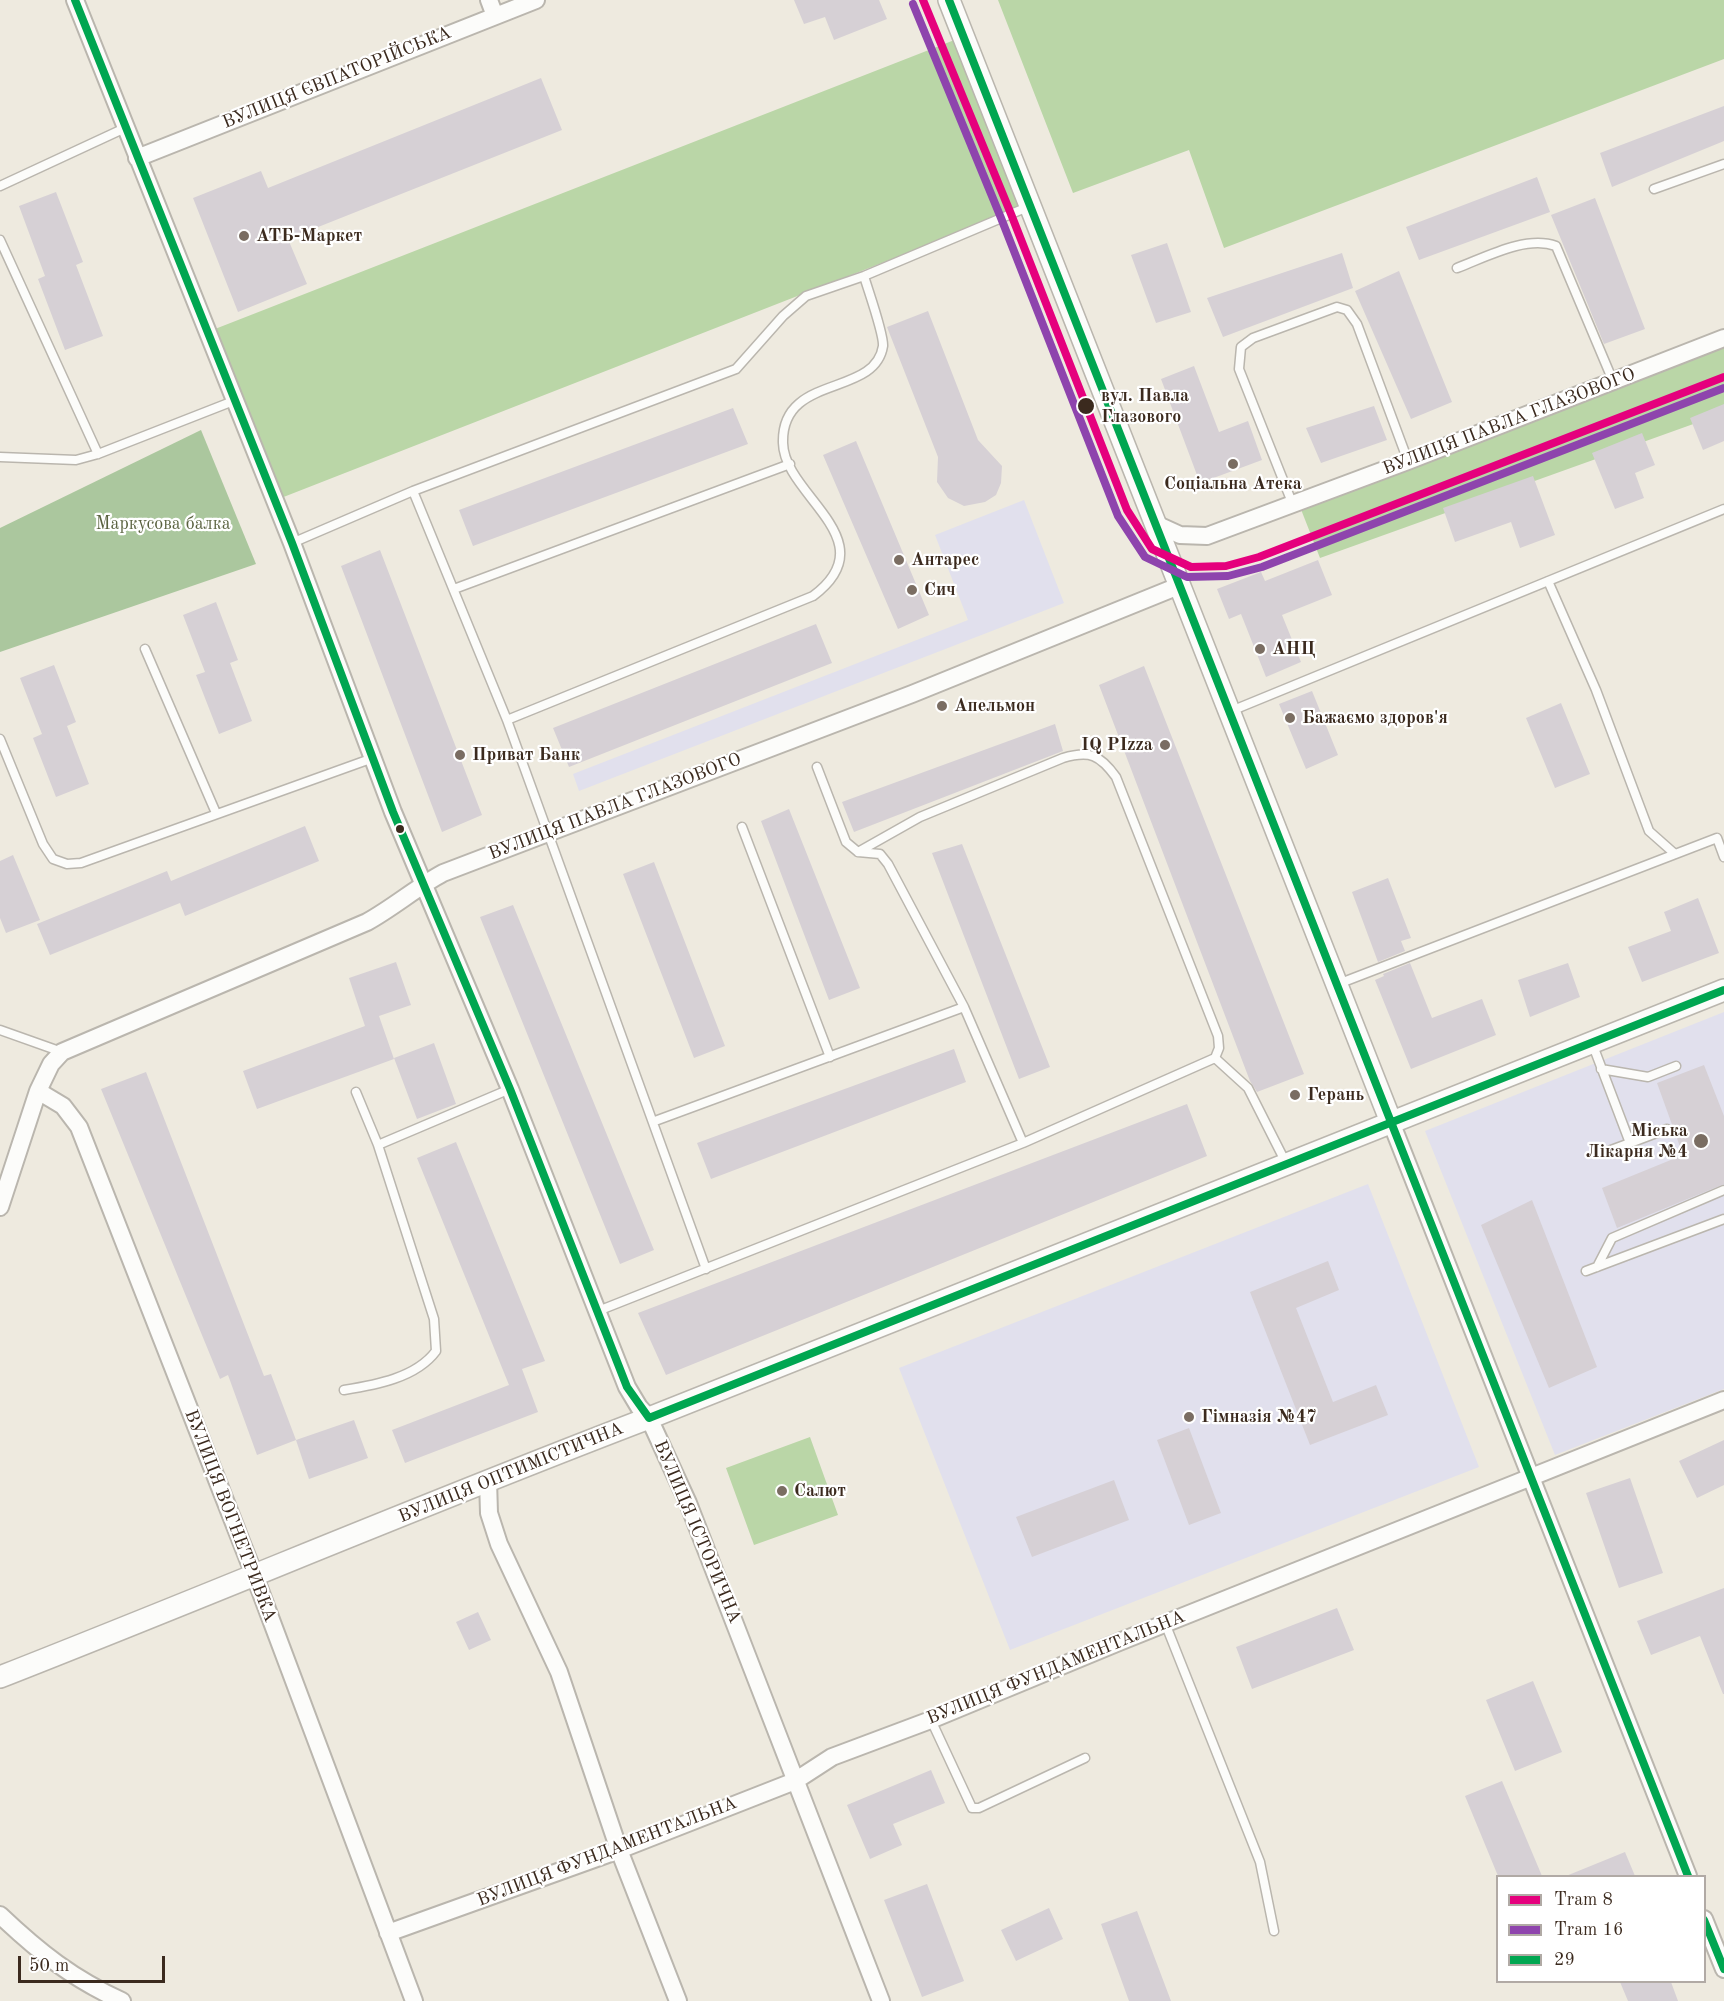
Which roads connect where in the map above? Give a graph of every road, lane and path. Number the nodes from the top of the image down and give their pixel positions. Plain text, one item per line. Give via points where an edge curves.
1 (75, 0) edge
2 (536, 0) edge
3 (949, 0) edge
4 (492, 8) edge
5 (125, 128) junction
6 (137, 158) junction
7 (1724, 164) edge
8 (0, 186) edge
9 (1654, 189) dead end
10 (1030, 206) junction
11 (0, 240) edge
12 (1457, 267) dead end
13 (864, 276) junction
14 (1724, 338) edge
15 (1613, 381) junction
16 (236, 400) junction
17 (98, 454) junction
18 (0, 458) edge
19 (1408, 461) junction
20 (790, 464) junction
21 (413, 491) junction
22 (1293, 505) junction
23 (1724, 509) edge
24 (1158, 525) junction
25 (292, 543) junction
26 (1548, 581) junction
27 (1181, 585) junction
28 (454, 589) junction
29 (145, 649) dead end
30 (1231, 711) junction
31 (507, 720) junction
32 (0, 739) edge
33 (374, 758) junction
34 (817, 767) dead end
35 (216, 813) junction
36 (742, 827) dead end
37 (546, 832) junction
38 (1720, 837) edge
39 (858, 852) junction
40 (1675, 854) junction
41 (1724, 857) edge
42 (424, 883) junction
43 (1337, 984) junction
44 (1724, 990) edge
45 (964, 1007) junction
46 (0, 1030) edge
47 (1592, 1043) junction
48 (62, 1052) junction
49 (830, 1057) junction
50 (1215, 1058) junction
51 (1676, 1066) dead end
52 (1601, 1069) junction
53 (510, 1089) junction
54 (38, 1091) junction
55 (356, 1092) dead end
56 (654, 1121) junction
57 (1391, 1122) junction
58 (1667, 1129) dead end
59 (1023, 1143) junction
60 (1630, 1143) junction
61 (378, 1144) junction
62 (1611, 1150) dead end
63 (1286, 1164) junction
64 (1724, 1190) edge
65 (0, 1207) edge
66 (1724, 1219) edge
67 (1597, 1267) junction
68 (706, 1269) junction
69 (1586, 1271) dead end
70 (598, 1311) junction
71 (344, 1390) dead end
72 (1724, 1400) edge
73 (649, 1418) junction
74 (1530, 1476) junction
75 (488, 1480) junction
76 (255, 1577) junction
77 (1165, 1623) junction
78 (0, 1677) edge
79 (931, 1720) junction
80 (1085, 1758) dead end
81 (795, 1781) junction
82 (619, 1850) junction
83 (1688, 1875) edge
84 (0, 1915) edge
85 (1706, 1924) edge
86 (1274, 1931) dead end
87 (388, 1933) junction
88 (1724, 1969) edge
89 (122, 2001) edge
90 (414, 2001) edge
91 (678, 2001) edge
92 (881, 2001) edge

1 - 5 street, ВУЛИЦЯ ІСТОРИЧНА
2 - 4 street, ВУЛИЦЯ ЄВПАТОРІЙСЬКА
3 - 10 street
4 - 6 street, ВУЛИЦЯ ЄВПАТОРІЙСЬКА
5 - 6 street, ВУЛИЦЯ ІСТОРИЧНА
5 - 8 lane
6 - 16 street, ВУЛИЦЯ ІСТОРИЧНА
7 - 9 lane
10 - 13 lane
10 - 24 street
11 - 17 lane
12 - 15 lane via 1531,243 1556,246
13 - 20 lane via 883,344 878,362 867,372 816,393 791,409 784,424 783,446
13 - 21 lane via 806,296 736,369
14 - 15 street, ВУЛИЦЯ ПАВЛА ГЛАЗОВОГО
15 - 19 street, ВУЛИЦЯ ПАВЛА ГЛАЗОВОГО
16 - 17 lane
16 - 25 street, ВУЛИЦЯ ІСТОРИЧНА
17 - 18 lane via 76,460
19 - 22 street, ВУЛИЦЯ ПАВЛА ГЛАЗОВОГО
19 - 22 lane via 1357,324 1347,310 1337,307 1253,338 1241,347 1239,369
20 - 28 lane
20 - 31 lane via 835,534 842,556 828,585 813,596
21 - 25 lane
21 - 28 lane
22 - 24 street, ВУЛИЦЯ ПАВЛА ГЛАЗОВОГО via 1207,536 1180,535
23 - 26 lane
24 - 27 street
25 - 33 street, ВУЛИЦЯ ІСТОРИЧНА
26 - 30 lane
26 - 40 lane via 1596,690 1650,831
27 - 30 street
27 - 37 street, ВУЛИЦЯ ПАВЛА ГЛАЗОВОГО via 912,694
28 - 31 lane
29 - 35 lane
30 - 43 street
31 - 37 lane
32 - 35 lane via 43,844 53,858 67,864 93,860
33 - 35 lane
33 - 42 street, ВУЛИЦЯ ІСТОРИЧНА
34 - 39 lane via 846,842
36 - 49 lane
37 - 42 street, ВУЛИЦЯ ПАВЛА ГЛАЗОВОГО
37 - 56 lane
38 - 40 lane
38 - 41 lane
39 - 45 lane via 880,854 888,864
39 - 50 lane via 920,817 1063,758 1079,753 1093,755 1105,762 1116,777 1218,1036
40 - 43 lane
42 - 48 street, ВУЛИЦЯ ПАВЛА ГЛАЗОВОГО via 399,904 367,922
42 - 53 street, ВУЛИЦЯ ІСТОРИЧНА
43 - 57 street
44 - 47 street, ВУЛИЦЯ ОПТИМІСТИЧНА
45 - 49 lane
45 - 59 lane
46 - 48 lane
47 - 52 lane
47 - 57 street, ВУЛИЦЯ ОПТИМІСТИЧНА
48 - 54 street via 51,1064
49 - 56 lane
50 - 59 lane
50 - 63 lane via 1248,1088
51 - 52 lane via 1648,1077
52 - 60 lane
53 - 61 lane
53 - 70 street, ВУЛИЦЯ ІСТОРИЧНА
54 - 65 street
54 - 76 street, ВУЛИЦЯ ВОГНЕТРИВКА via 63,1106 79,1127
55 - 61 lane
56 - 68 lane
57 - 63 street, ВУЛИЦЯ ОПТИМІСТИЧНА
57 - 74 street
58 - 60 lane
59 - 68 lane
60 - 62 lane
61 - 71 lane via 434,1319 436,1351 417,1369 371,1386
63 - 73 street, ВУЛИЦЯ ОПТИМІСТИЧНА
64 - 67 lane via 1612,1238
66 - 67 lane
67 - 69 lane
68 - 70 lane
70 - 73 street, ВУЛИЦЯ ІСТОРИЧНА via 627,1387
72 - 74 street, ВУЛИЦЯ ФУНДАМЕНТАЛЬНА
73 - 75 street, ВУЛИЦЯ ОПТИМІСТИЧНА
73 - 81 street, ВУЛИЦЯ ІСТОРИЧНА via 688,1503
74 - 77 street, ВУЛИЦЯ ФУНДАМЕНТАЛЬНА
74 - 83 street
75 - 76 street, ВУЛИЦЯ ОПТИМІСТИЧНА
75 - 82 street via 489,1513 499,1544 559,1672
76 - 78 street, ВУЛИЦЯ ОПТИМІСТИЧНА
76 - 87 street, ВУЛИЦЯ ВОГНЕТРИВКА
77 - 79 street, ВУЛИЦЯ ФУНДАМЕНТАЛЬНА
77 - 86 lane via 1260,1862
79 - 80 lane via 972,1808
79 - 81 street, ВУЛИЦЯ ФУНДАМЕНТАЛЬНА via 832,1756
81 - 82 street, ВУЛИЦЯ ФУНДАМЕНТАЛЬНА
81 - 92 street, ВУЛИЦЯ ІСТОРИЧНА
82 - 87 street, ВУЛИЦЯ ФУНДАМЕНТАЛЬНА
82 - 91 street
84 - 89 street via 72,1976
85 - 88 street
87 - 90 street, ВУЛИЦЯ ВОГНЕТРИВКА

